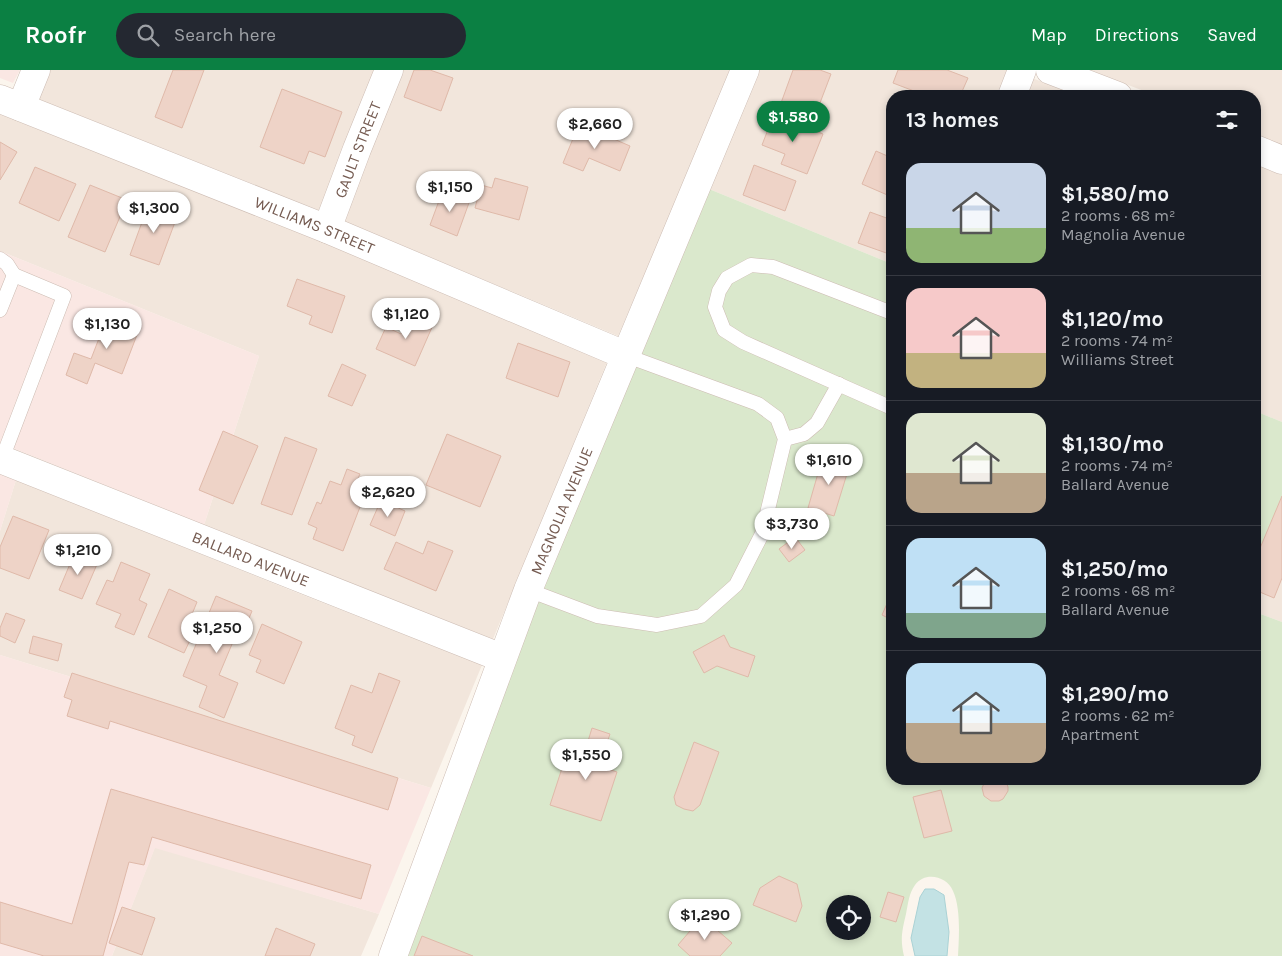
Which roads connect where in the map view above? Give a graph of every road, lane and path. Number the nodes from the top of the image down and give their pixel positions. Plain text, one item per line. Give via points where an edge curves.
1 (36, 70) edge
2 (389, 70) edge
3 (745, 70) edge
4 (1022, 70) edge
5 (1050, 70) edge
6 (1014, 90) edge
7 (1102, 90) edge
8 (11, 103) edge
9 (1261, 151) edge
10 (1282, 160) edge
11 (327, 229) junction
12 (0, 259) edge
13 (14, 275) junction
14 (0, 310) edge
15 (886, 311) edge
16 (627, 356) junction
17 (839, 384) junction
18 (886, 405) edge
19 (785, 439) junction
20 (1, 459) edge
21 (528, 590) junction
22 (502, 658) junction
23 (393, 956) edge

1 - 8 street
2 - 11 street, GAULT STREET
3 - 16 street, MAGNOLIA AVENUE
4 - 6 street
5 - 7 street
8 - 11 street, WILLIAMS STREET
9 - 10 street
11 - 16 street, WILLIAMS STREET
12 - 13 lane
13 - 14 lane
13 - 20 lane via 64,296
15 - 17 lane via 773,267 751,264 727,278 715,307 724,330 743,342
16 - 19 lane via 758,404 776,418
16 - 21 street, MAGNOLIA AVENUE
17 - 18 lane
17 - 19 lane via 816,423 804,434
19 - 21 lane via 762,534 736,584 702,616 657,626 597,616
20 - 22 street, BALLARD AVENUE
21 - 22 street, MAGNOLIA AVENUE
22 - 23 street, MAGNOLIA AVENUE

